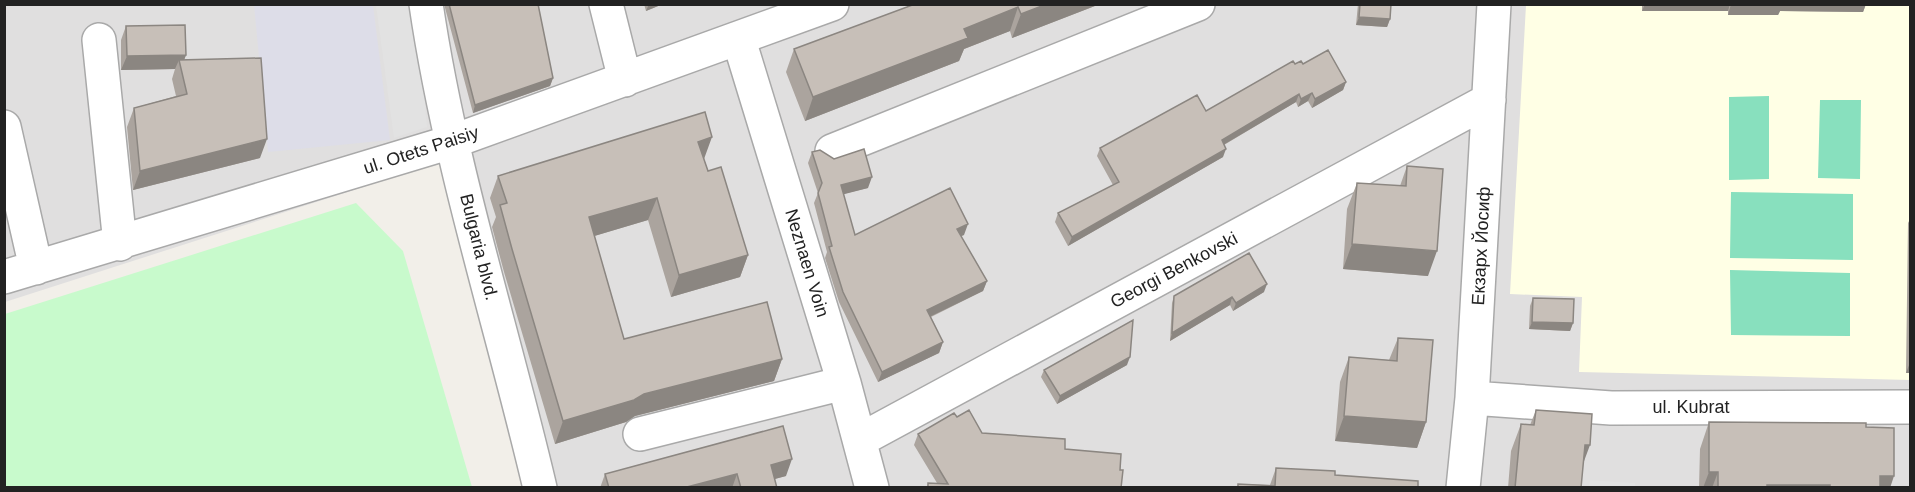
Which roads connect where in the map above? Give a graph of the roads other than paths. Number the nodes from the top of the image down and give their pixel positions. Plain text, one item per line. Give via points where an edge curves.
1 (426, 4) edge
2 (606, 4) edge
3 (832, 4) edge
4 (1198, 4) edge
5 (1494, 4) edge
6 (99, 40) dead end
7 (739, 40) junction
8 (625, 80) junction
9 (1489, 100) junction
10 (4, 127) edge
11 (451, 142) junction
12 (832, 151) dead end
13 (120, 244) junction
14 (36, 268) junction
15 (4, 278) edge
16 (844, 383) junction
17 (1472, 398) junction
18 (1911, 407) edge
19 (640, 434) dead end
20 (860, 440) junction
21 (540, 488) edge
22 (872, 488) edge
23 (1463, 488) edge

1 - 11 street, Bulgaria blvd.
2 - 8 street
3 - 7 street, ul. Otets Paisiy
4 - 12 street
5 - 9 street, Екзарх Йосиф
6 - 13 street
7 - 8 street, ul. Otets Paisiy
7 - 16 street, Neznaen Voin
8 - 11 street, ul. Otets Paisiy
9 - 17 street, Екзарх Йосиф
9 - 20 street, Georgi Benkovski
10 - 14 street
11 - 13 street, ul. Otets Paisiy
11 - 21 street, Bulgaria blvd.
13 - 14 street, ul. Otets Paisiy
14 - 15 street, ul. Otets Paisiy
16 - 19 street
16 - 20 street, Neznaen Voin
17 - 18 street, ul. Kubrat via 1611,408
17 - 23 street, Екзарх Йосиф
20 - 22 street, Neznaen Voin

